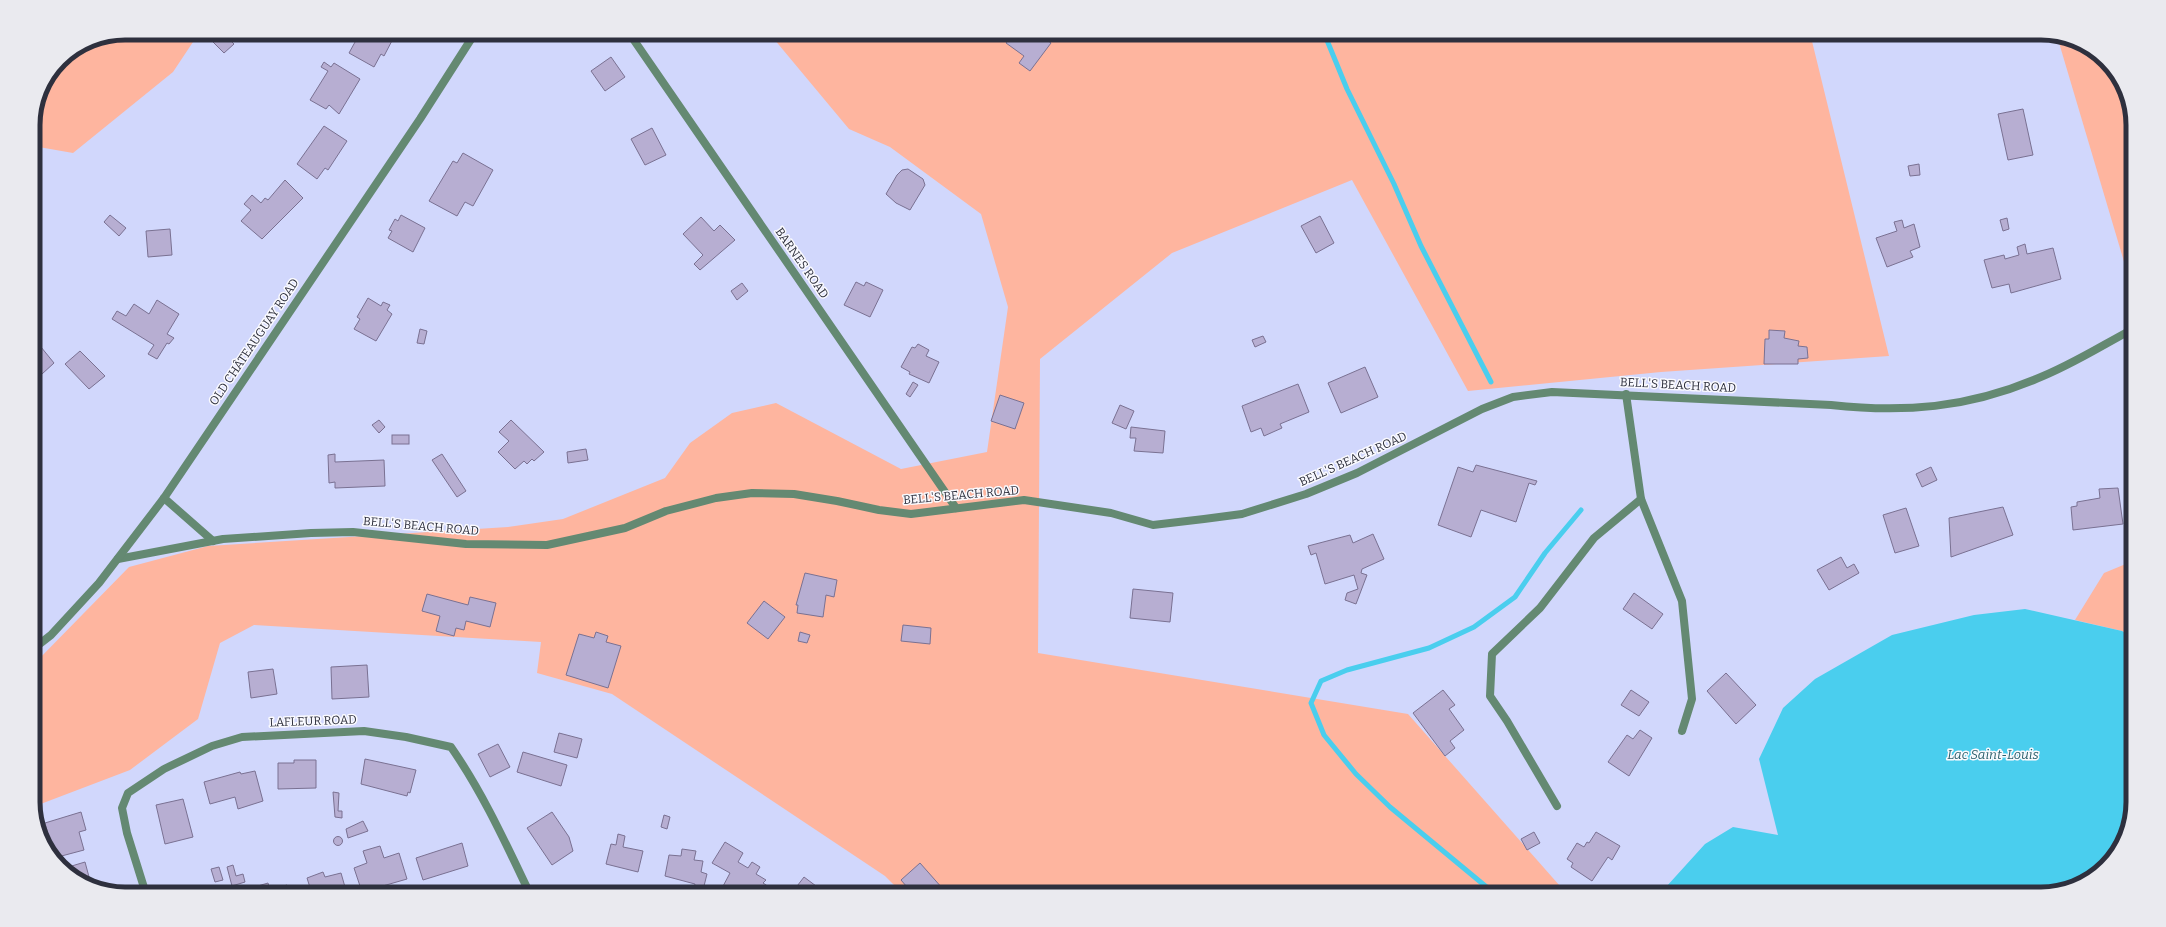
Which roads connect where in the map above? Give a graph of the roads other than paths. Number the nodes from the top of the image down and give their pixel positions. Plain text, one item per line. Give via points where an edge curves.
1 (471, 40) edge
2 (634, 40) edge
3 (2126, 333) edge
4 (1626, 394) junction
5 (164, 498) junction
6 (1641, 500) junction
7 (956, 508) junction
8 (213, 541) junction
9 (118, 559) junction
10 (40, 644) edge
11 (1682, 731) dead end
12 (1557, 806) dead end
13 (144, 887) edge
14 (527, 887) edge

1 - 5 street, OLD CHÂTEAUGUAY ROAD
2 - 7 street, BARNES ROAD
3 - 4 street, BELL'S BEACH ROAD via 2036,380 1962,403 1911,409 1864,409
4 - 6 street
4 - 7 street, BELL'S BEACH ROAD via 1552,392 1513,397 1482,409 1357,473 1306,494 1237,515 1153,525 1110,513 1024,500
5 - 8 street
5 - 9 street, OLD CHÂTEAUGUAY ROAD
6 - 11 street via 1682,601 1692,699
6 - 12 street via 1594,538 1540,608 1492,654 1490,696
7 - 8 street, BELL'S BEACH ROAD via 911,514 794,494 752,493 716,498 666,511 625,528 547,545 466,544 352,532 261,535
8 - 9 street, BELL'S BEACH ROAD
9 - 10 street, OLD CHÂTEAUGUAY ROAD via 51,635
13 - 14 street, LAFLEUR ROAD via 122,808 128,793 164,770 212,746 242,737 364,731 451,747 498,826

